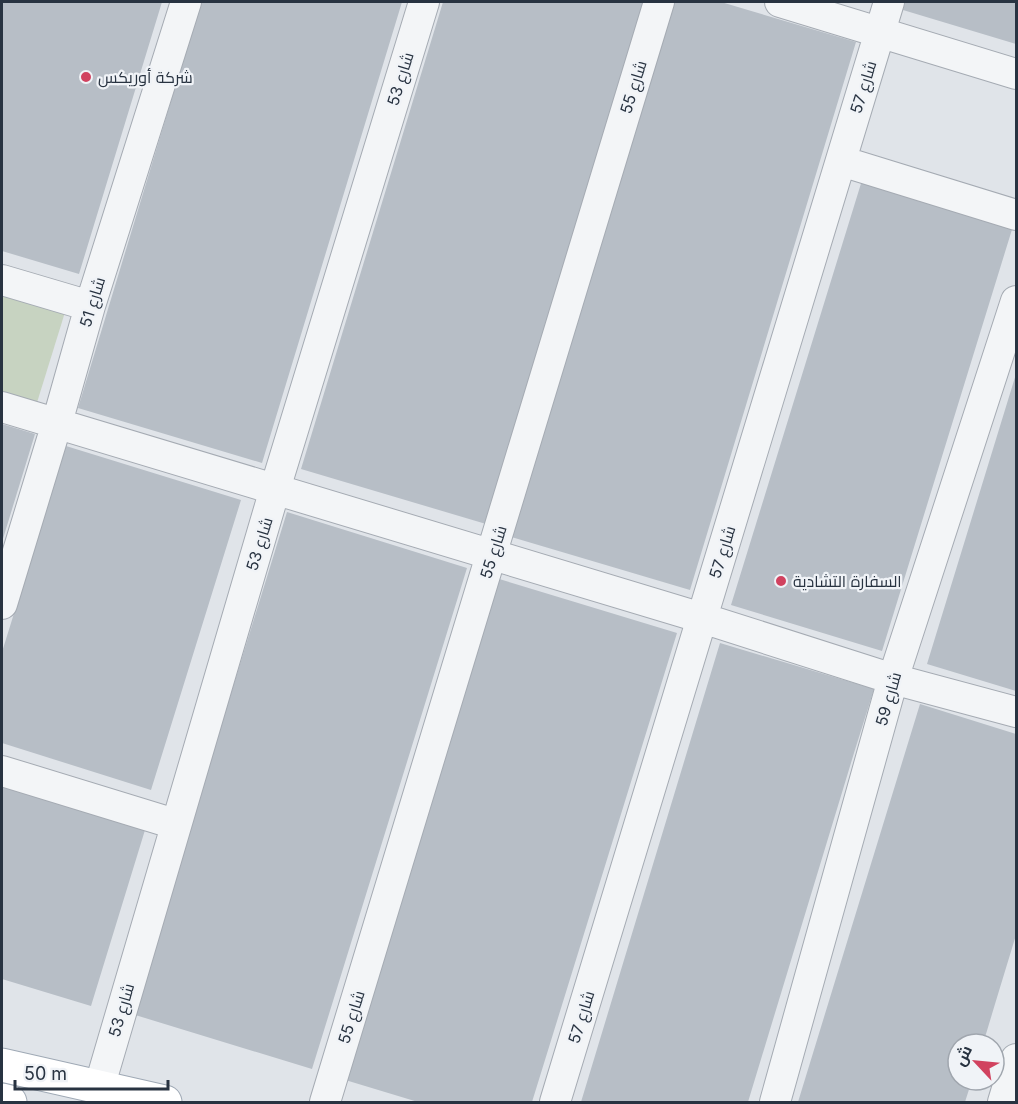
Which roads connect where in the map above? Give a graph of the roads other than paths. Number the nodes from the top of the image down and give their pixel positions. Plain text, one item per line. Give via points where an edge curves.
1 (186, 2) edge
2 (424, 2) edge
3 (659, 2) edge
4 (780, 2) edge
5 (889, 2) edge
6 (880, 33) junction
7 (1017, 74) edge
8 (841, 160) junction
9 (1017, 215) edge
10 (2, 280) edge
11 (1017, 301) edge
12 (90, 306) junction
13 (2, 407) edge
14 (57, 423) junction
15 (275, 489) junction
16 (492, 554) junction
17 (2, 604) edge
18 (702, 618) junction
19 (893, 679) junction
20 (1017, 712) edge
21 (2, 771) edge
22 (175, 824) junction
23 (1017, 1059) edge
24 (2, 1065) edge
25 (99, 1088) junction
26 (2, 1100) edge
27 (10, 1102) edge
28 (165, 1102) edge
29 (325, 1102) edge
30 (555, 1102) edge
31 (775, 1102) edge
32 (1003, 1102) edge

1 - 12 street, شارع 51
2 - 15 street, شارع 53
3 - 16 street, شارع 55
4 - 6 street
5 - 6 street, شارع 57
6 - 7 street
6 - 8 street, شارع 57
8 - 9 street
8 - 18 street, شارع 57
10 - 12 street
11 - 19 street, شارع 59
12 - 14 street, شارع 51
13 - 14 street
14 - 15 street
14 - 17 street, شارع 51
15 - 16 street
15 - 22 street, شارع 53
16 - 18 street
16 - 29 street, شارع 55
18 - 19 street
18 - 30 street, شارع 57
19 - 20 street
19 - 31 street, شارع 59
21 - 22 street
22 - 25 street, شارع 53
23 - 32 street
24 - 25 main road
25 - 28 main road
26 - 27 main road

